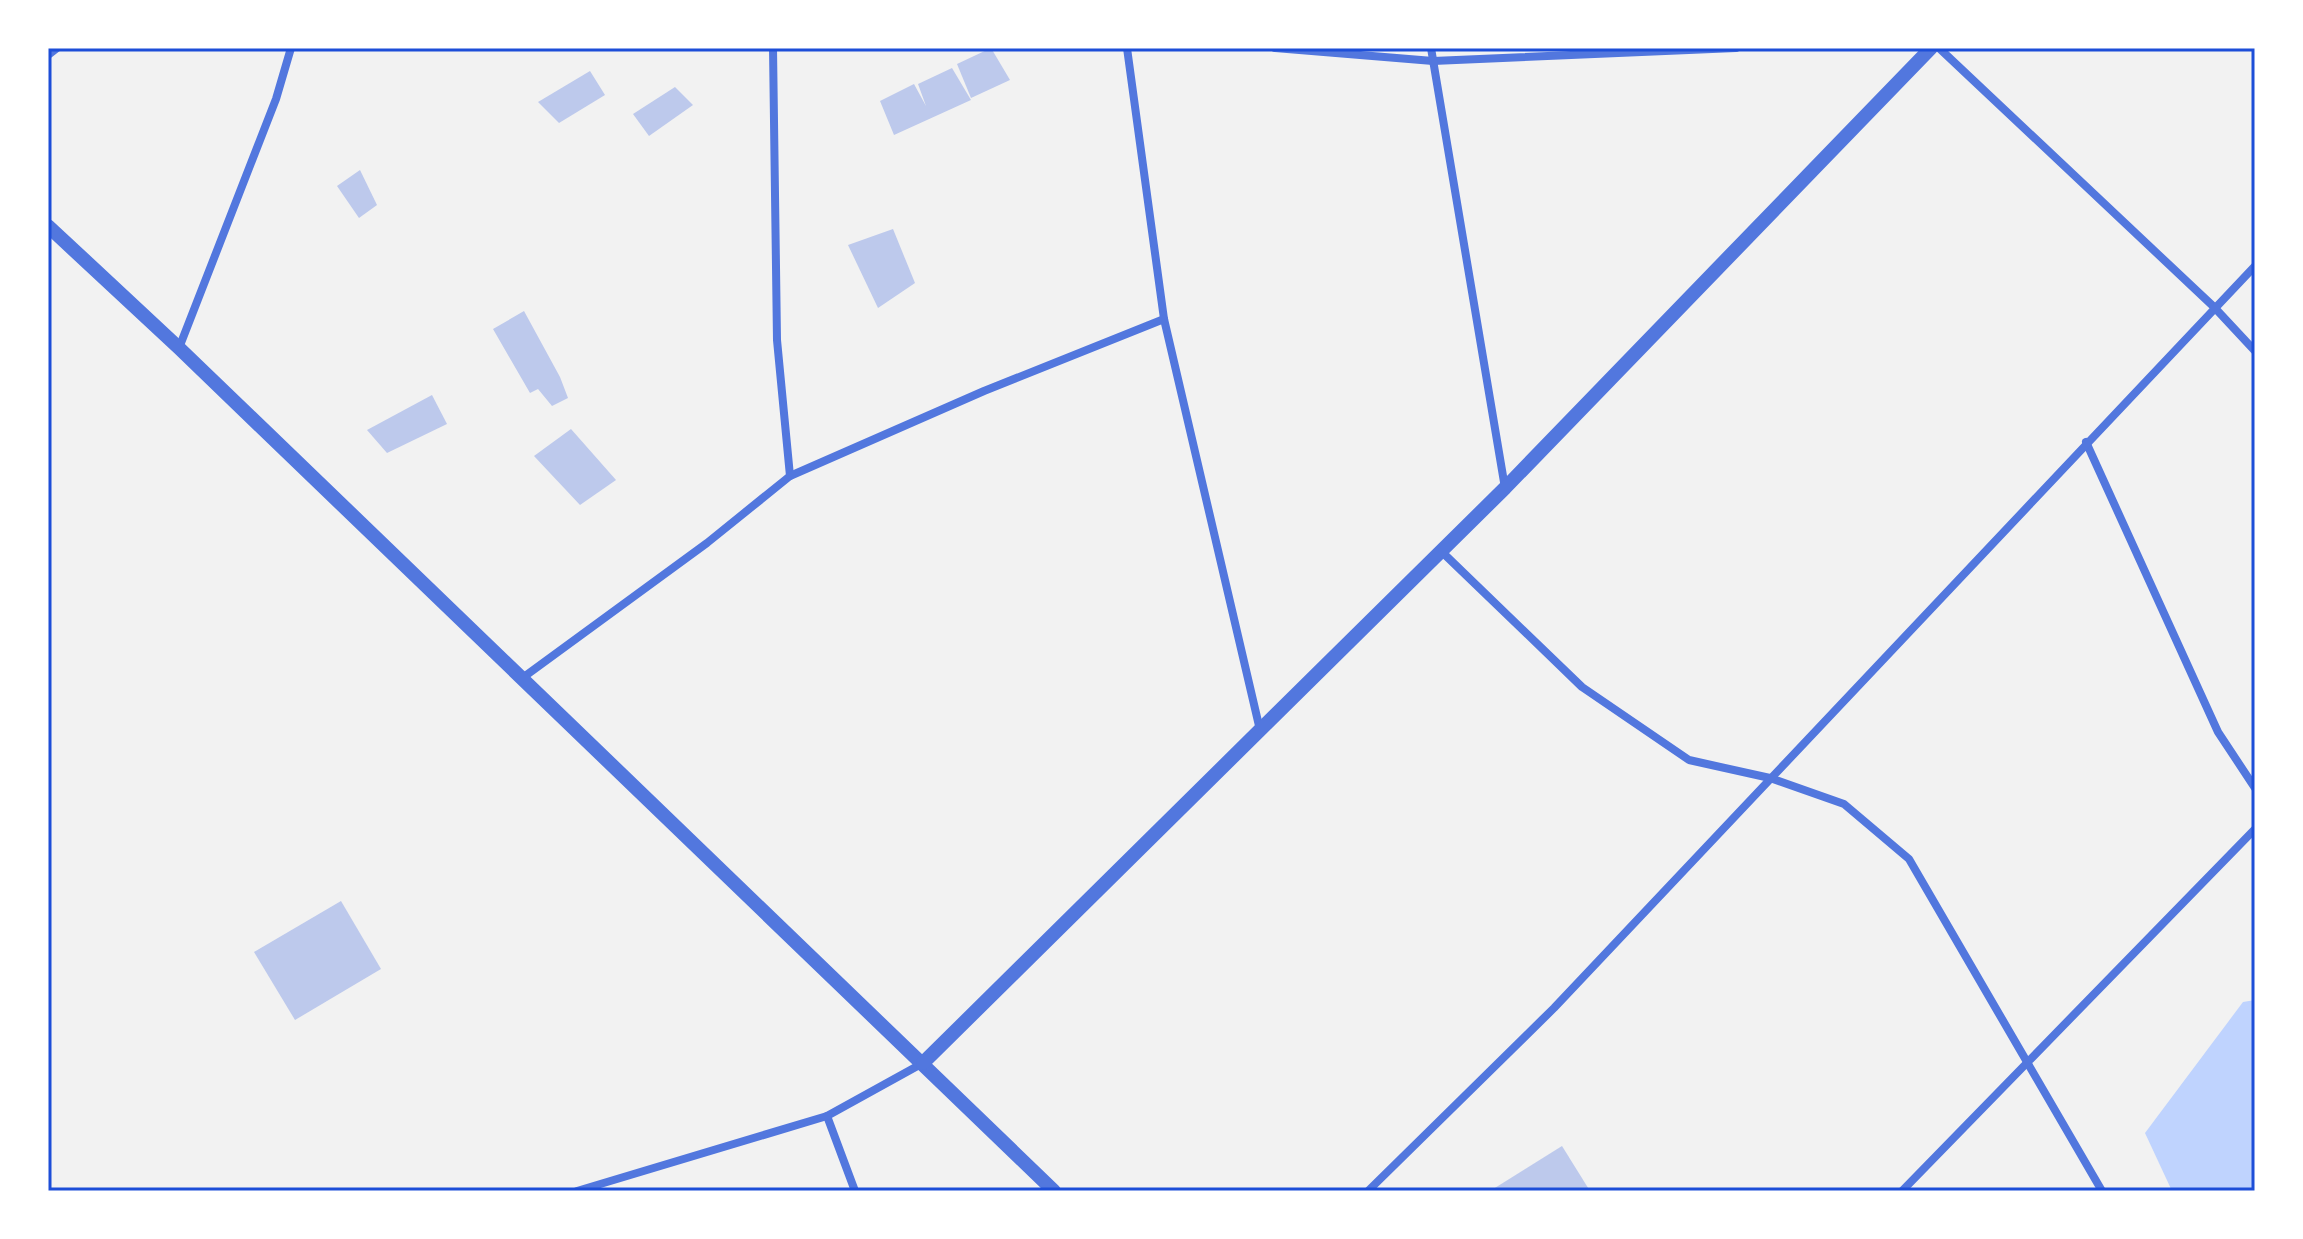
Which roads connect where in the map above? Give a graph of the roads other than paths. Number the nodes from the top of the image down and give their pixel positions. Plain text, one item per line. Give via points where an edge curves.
1 (57, 48) edge
2 (291, 48) edge
3 (773, 48) edge
4 (1127, 48) edge
5 (1275, 48) edge
6 (1431, 48) edge
7 (1736, 48) edge
8 (1931, 48) edge
9 (1939, 48) edge
10 (48, 55) edge
11 (1433, 61) junction
12 (48, 226) edge
13 (2255, 266) edge
14 (2214, 307) junction
15 (1164, 319) junction
16 (179, 348) junction
17 (2255, 351) edge
18 (2086, 442) junction
19 (790, 476) junction
20 (1505, 488) junction
21 (1441, 551) junction
22 (520, 679) junction
23 (1260, 730) junction
24 (1770, 778) junction
25 (2255, 788) edge
26 (2255, 829) edge
27 (923, 1063) junction
28 (2027, 1063) junction
29 (827, 1116) junction
30 (577, 1191) edge
31 (855, 1191) edge
32 (1054, 1191) edge
33 (1368, 1191) edge
34 (1902, 1191) edge
35 (2102, 1191) edge

1 - 10 street
2 - 16 street
3 - 19 street via 777,340
4 - 15 street
5 - 11 street
6 - 11 street
7 - 11 street
8 - 20 street
9 - 14 street
11 - 20 street
12 - 16 street
13 - 14 street
14 - 17 street
14 - 18 street
15 - 19 street
15 - 23 street
16 - 22 street
18 - 24 street
18 - 25 street via 2218,732
19 - 22 street
20 - 21 street
21 - 23 street
21 - 24 street via 1582,687 1689,760
22 - 27 street
23 - 27 street
24 - 28 street via 1844,804 1909,859
24 - 33 street via 1554,1008
26 - 28 street
27 - 29 street
27 - 32 street
28 - 34 street
28 - 35 street
29 - 30 street
29 - 31 street

